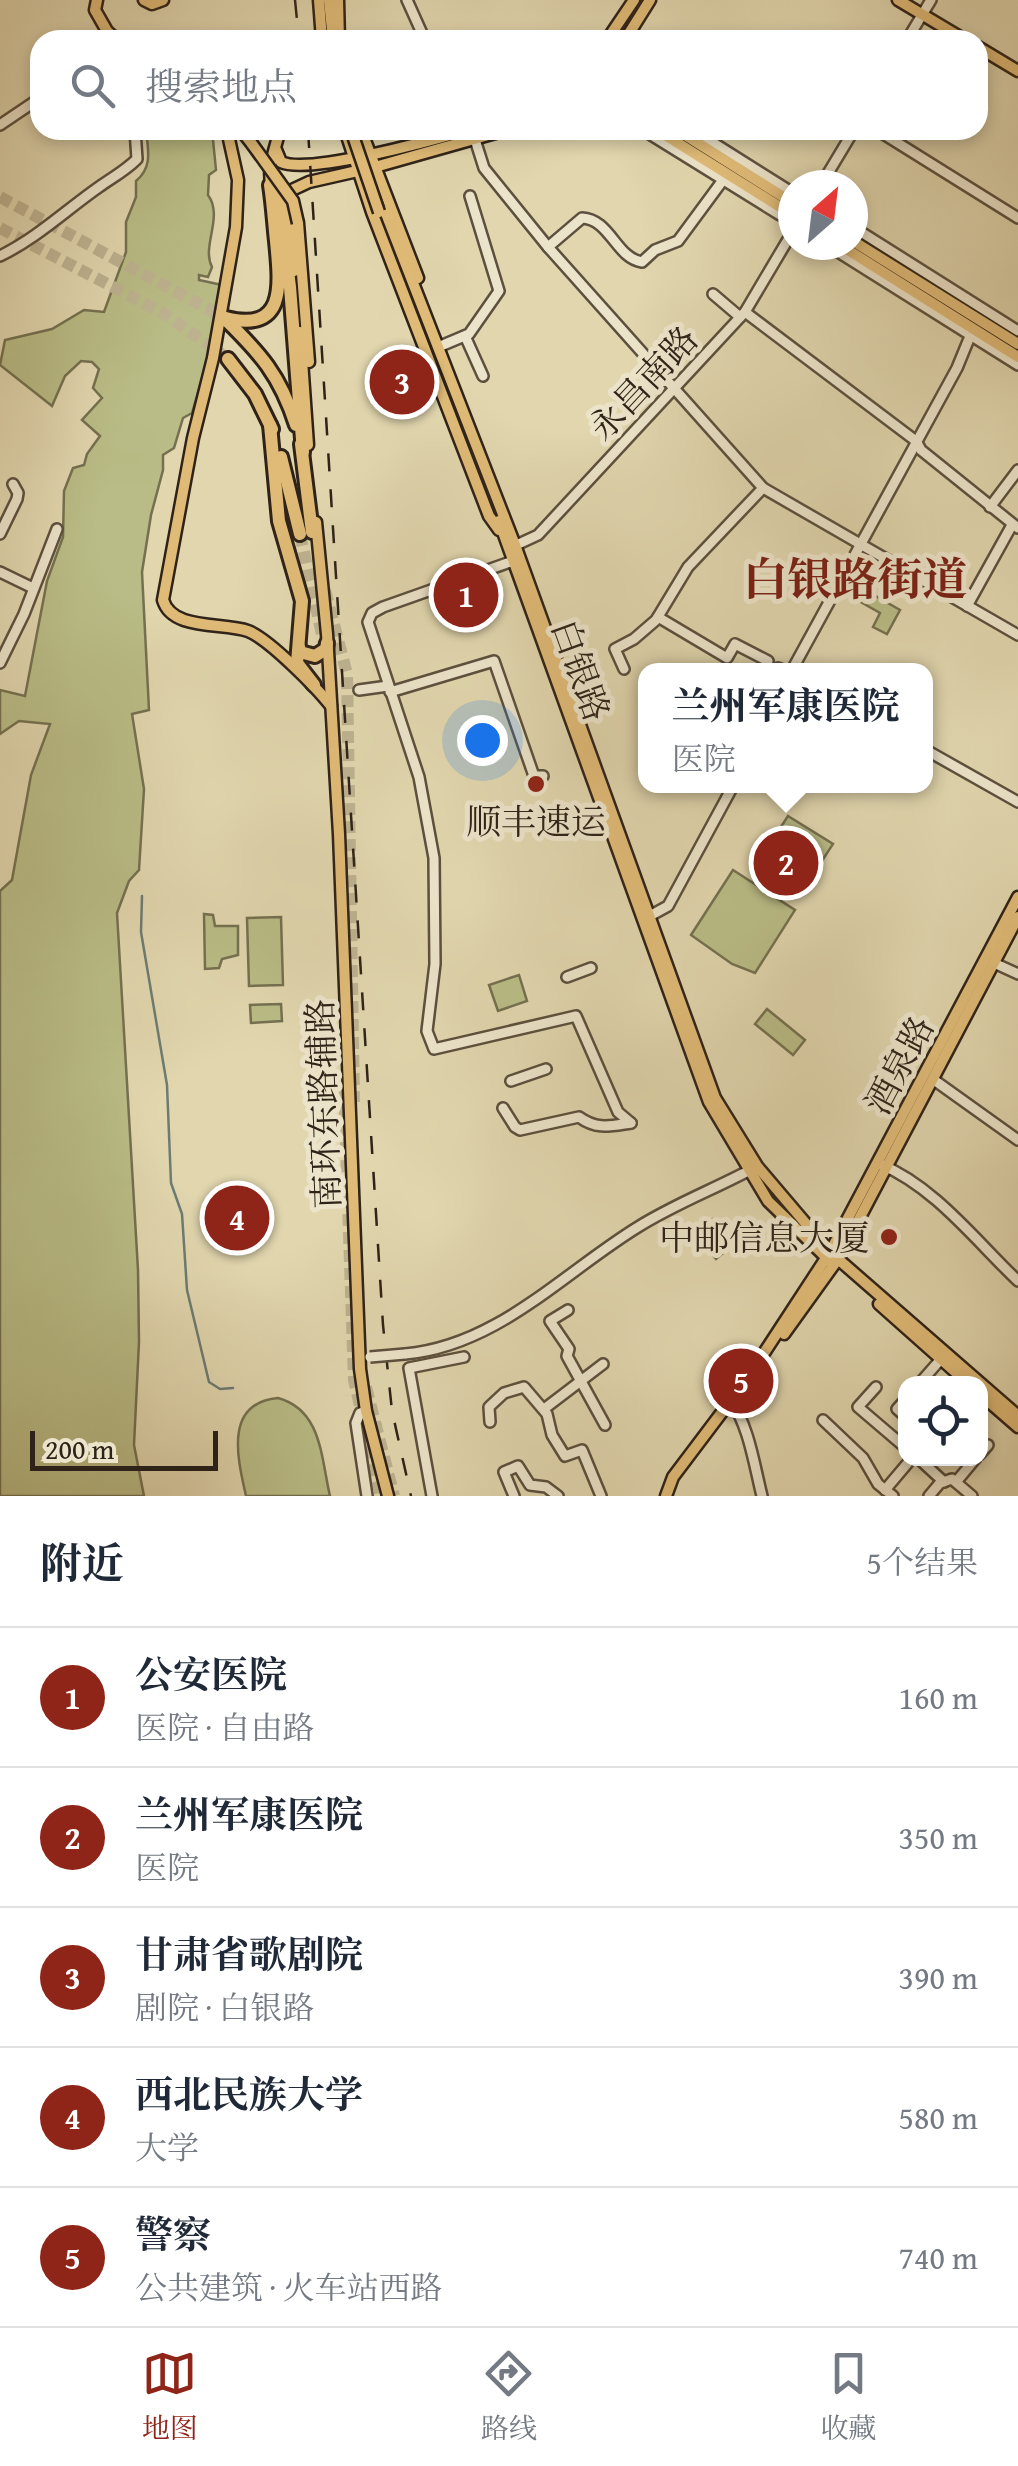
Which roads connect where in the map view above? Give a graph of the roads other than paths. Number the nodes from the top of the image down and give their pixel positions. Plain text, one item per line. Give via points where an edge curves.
1 (97, 0) edge
2 (144, 0) edge
3 (163, 0) edge
4 (324, 0) edge
5 (338, 0) edge
6 (406, 0) edge
7 (634, 0) edge
8 (650, 0) edge
9 (898, 0) edge
10 (908, 0) edge
11 (926, 8) edge
12 (106, 30) edge
13 (329, 30) edge
14 (333, 30) edge
15 (420, 30) edge
16 (614, 30) edge
17 (631, 30) edge
18 (913, 30) edge
19 (954, 30) edge
20 (958, 30) edge
21 (988, 50) edge
22 (1018, 68) edge
23 (30, 105) edge
24 (0, 125) edge
25 (136, 140) edge
26 (230, 140) edge
27 (249, 140) edge
28 (278, 140) edge
29 (354, 140) edge
30 (356, 140) edge
31 (360, 140) edge
32 (437, 140) edge
33 (452, 140) edge
34 (474, 140) edge
35 (659, 140) edge
36 (673, 140) edge
37 (693, 140) edge
38 (708, 140) edge
39 (848, 140) edge
40 (893, 140) edge
41 (276, 148) junction
42 (369, 154) junction
43 (355, 156) junction
44 (375, 168) junction
45 (359, 170) junction
46 (830, 170) edge
47 (724, 180) junction
48 (778, 184) edge
49 (270, 185) junction
50 (284, 192) junction
51 (778, 194) edge
52 (470, 196) dead end
53 (778, 207) edge
54 (778, 214) edge
55 (1018, 218) edge
56 (868, 237) edge
57 (548, 247) junction
58 (868, 250) edge
59 (0, 256) edge
60 (778, 256) edge
61 (851, 260) edge
62 (863, 260) edge
63 (713, 294) dead end
64 (743, 315) junction
65 (971, 332) junction
66 (1018, 332) edge
67 (465, 336) junction
68 (1018, 344) edge
69 (443, 345) junction
70 (1018, 357) edge
71 (228, 359) tunnel mouth
72 (1018, 365) edge
73 (484, 376) dead end
74 (673, 391) junction
75 (308, 418) junction
76 (270, 424) junction
77 (916, 441) junction
78 (303, 452) junction
79 (1018, 470) edge
80 (13, 484) dead end
81 (763, 488) junction
82 (990, 507) junction
83 (1015, 526) edge
84 (58, 529) dead end
85 (506, 533) junction
86 (0, 534) edge
87 (861, 546) junction
88 (512, 547) junction
89 (513, 561) junction
90 (0, 572) edge
91 (33, 588) junction
92 (967, 606) junction
93 (658, 617) junction
94 (1018, 635) edge
95 (327, 642) junction
96 (299, 647) junction
97 (768, 661) dead end
98 (0, 663) edge
99 (796, 663) edge
100 (624, 668) dead end
101 (314, 685) junction
102 (359, 690) dead end
103 (389, 690) junction
104 (331, 707) junction
105 (933, 754) edge
106 (542, 776) dead end
107 (728, 793) edge
108 (1018, 802) edge
109 (1018, 898) edge
110 (645, 918) junction
111 (1018, 918) edge
112 (994, 963) junction
113 (591, 968) dead end
114 (1018, 974) edge
115 (567, 976) dead end
116 (546, 1069) dead end
117 (511, 1080) dead end
118 (934, 1080) junction
119 (503, 1108) dead end
120 (1018, 1140) edge
121 (882, 1165) junction
122 (748, 1171) junction
123 (832, 1258) junction
124 (1018, 1281) edge
125 (568, 1310) dead end
126 (365, 1357) junction
127 (464, 1357) dead end
128 (941, 1359) junction
129 (603, 1364) dead end
130 (927, 1376) edge
131 (959, 1376) edge
132 (582, 1381) junction
133 (876, 1386) dead end
134 (988, 1401) edge
135 (732, 1402) junction
136 (544, 1410) junction
137 (366, 1411) junction
138 (1018, 1416) edge
139 (822, 1420) dead end
140 (490, 1422) dead end
141 (605, 1425) dead end
142 (1018, 1427) edge
143 (898, 1441) edge
144 (909, 1466) edge
145 (927, 1466) edge
146 (967, 1466) edge
147 (950, 1482) junction
148 (889, 1493) edge
149 (368, 1496) edge
150 (388, 1496) edge
151 (432, 1496) edge
152 (514, 1496) edge
153 (558, 1496) edge
154 (601, 1496) edge
155 (670, 1496) edge
156 (762, 1496) edge
157 (929, 1496) edge
158 (972, 1496) edge

1 - 12 main road
2 - 3 main road
4 - 13 main road
5 - 14 main road
6 - 15 street
7 - 16 main road
8 - 17 main road
9 - 11 main road
10 - 11 main road
11 - 18 street
11 - 19 main road
11 - 20 main road
21 - 22 main road
23 - 24 street
25 - 59 street via 137,159 120,176
26 - 101 main road via 238,180 236,226 163,600 177,617 257,636
27 - 75 main road, bridge via 293,201 298,223
28 - 41 main road
29 - 43 main road
30 - 85 main road, 白银路, bridge via 385,230
31 - 42 main road
32 - 42 main road
33 - 44 main road
34 - 57 street via 484,168
35 - 47 street
36 - 53 main road
37 - 51 main road
38 - 48 street
39 - 46 street
40 - 55 street
41 - 43 main road via 281,162 293,166
41 - 49 main road
42 - 43 main road
42 - 44 main road
43 - 45 main road
44 - 45 main road
44 - 69 main road
45 - 50 main road
45 - 85 main road via 489,516
47 - 54 street
47 - 57 street via 678,241 646,260 631,259 588,218
49 - 50 main road via 278,197
49 - 78 highway via 279,294 261,318 223,317 282,386
50 - 75 main road
50 - 78 highway
52 - 67 street via 499,291
56 - 66 street
57 - 74 street
58 - 68 main road
60 - 64 street, 永昌南路
61 - 65 street
62 - 65 main road
63 - 64 street
64 - 74 street, 永昌南路
64 - 77 street
65 - 70 main road
65 - 72 street
65 - 77 street
67 - 69 street
67 - 73 street
69 - 85 main road
71 - 76 highway
74 - 81 street
74 - 88 street, 永昌南路 via 538,534
75 - 95 main road, 南环东路辅路
76 - 78 highway via 306,533
76 - 96 highway via 280,521 302,601
77 - 82 street
77 - 87 street
79 - 82 street
80 - 86 street via 17,499
81 - 87 street
81 - 93 street via 688,567
82 - 83 street
83 - 92 street
84 - 91 street
85 - 88 main road, 白银路
87 - 92 street
87 - 99 street
88 - 89 main road, 白银路
88 - 110 main road, 白银路
89 - 103 street via 372,613 369,628
89 - 110 main road, 白银路
90 - 91 street
91 - 98 street
92 - 94 street
93 - 97 street via 726,658 735,644
93 - 100 street via 615,649
95 - 96 highway via 315,656
95 - 104 main road, 南环东路辅路
96 - 101 highway via 298,664
101 - 104 main road
102 - 103 street
103 - 106 street via 494,661 534,776
103 - 119 street via 419,777 434,858 435,964 427,1031 434,1049 576,1016 618,1112 631,1123 600,1127 579,1118 520,1130
104 - 126 main road, 南环东路辅路
105 - 108 street
107 - 110 street via 668,906
109 - 121 main road, 酒泉路
110 - 122 main road, 白银路 via 709,1102
110 - 123 main road, 白银路 via 715,1098 757,1166
111 - 112 main road, 酒泉路
112 - 114 street
112 - 118 main road, 酒泉路
113 - 115 street
116 - 117 street
118 - 120 street
118 - 121 main road, 酒泉路
121 - 123 main road, 酒泉路
121 - 124 street via 926,1191
122 - 123 main road, 白银路 via 768,1201
122 - 126 street, bridge via 640,1225 553,1290 458,1344
123 - 128 main road
123 - 135 main road, 酒泉路
123 - 138 main road
125 - 132 street via 550,1321
126 - 137 main road, 南环东路辅路
127 - 151 street via 408,1368
128 - 130 street
128 - 131 main road
129 - 132 street
132 - 136 street
132 - 141 street
133 - 143 street via 858,1407
134 - 142 main road
135 - 155 main road, 酒泉路
135 - 156 street
136 - 140 street via 524,1387 495,1399
136 - 154 street via 565,1456 582,1450
137 - 149 street via 356,1423
137 - 150 main road, 南环东路辅路
139 - 148 street
144 - 148 street
145 - 147 street
146 - 147 street
147 - 157 street
147 - 158 street
152 - 153 street via 504,1472 518,1466 530,1484

